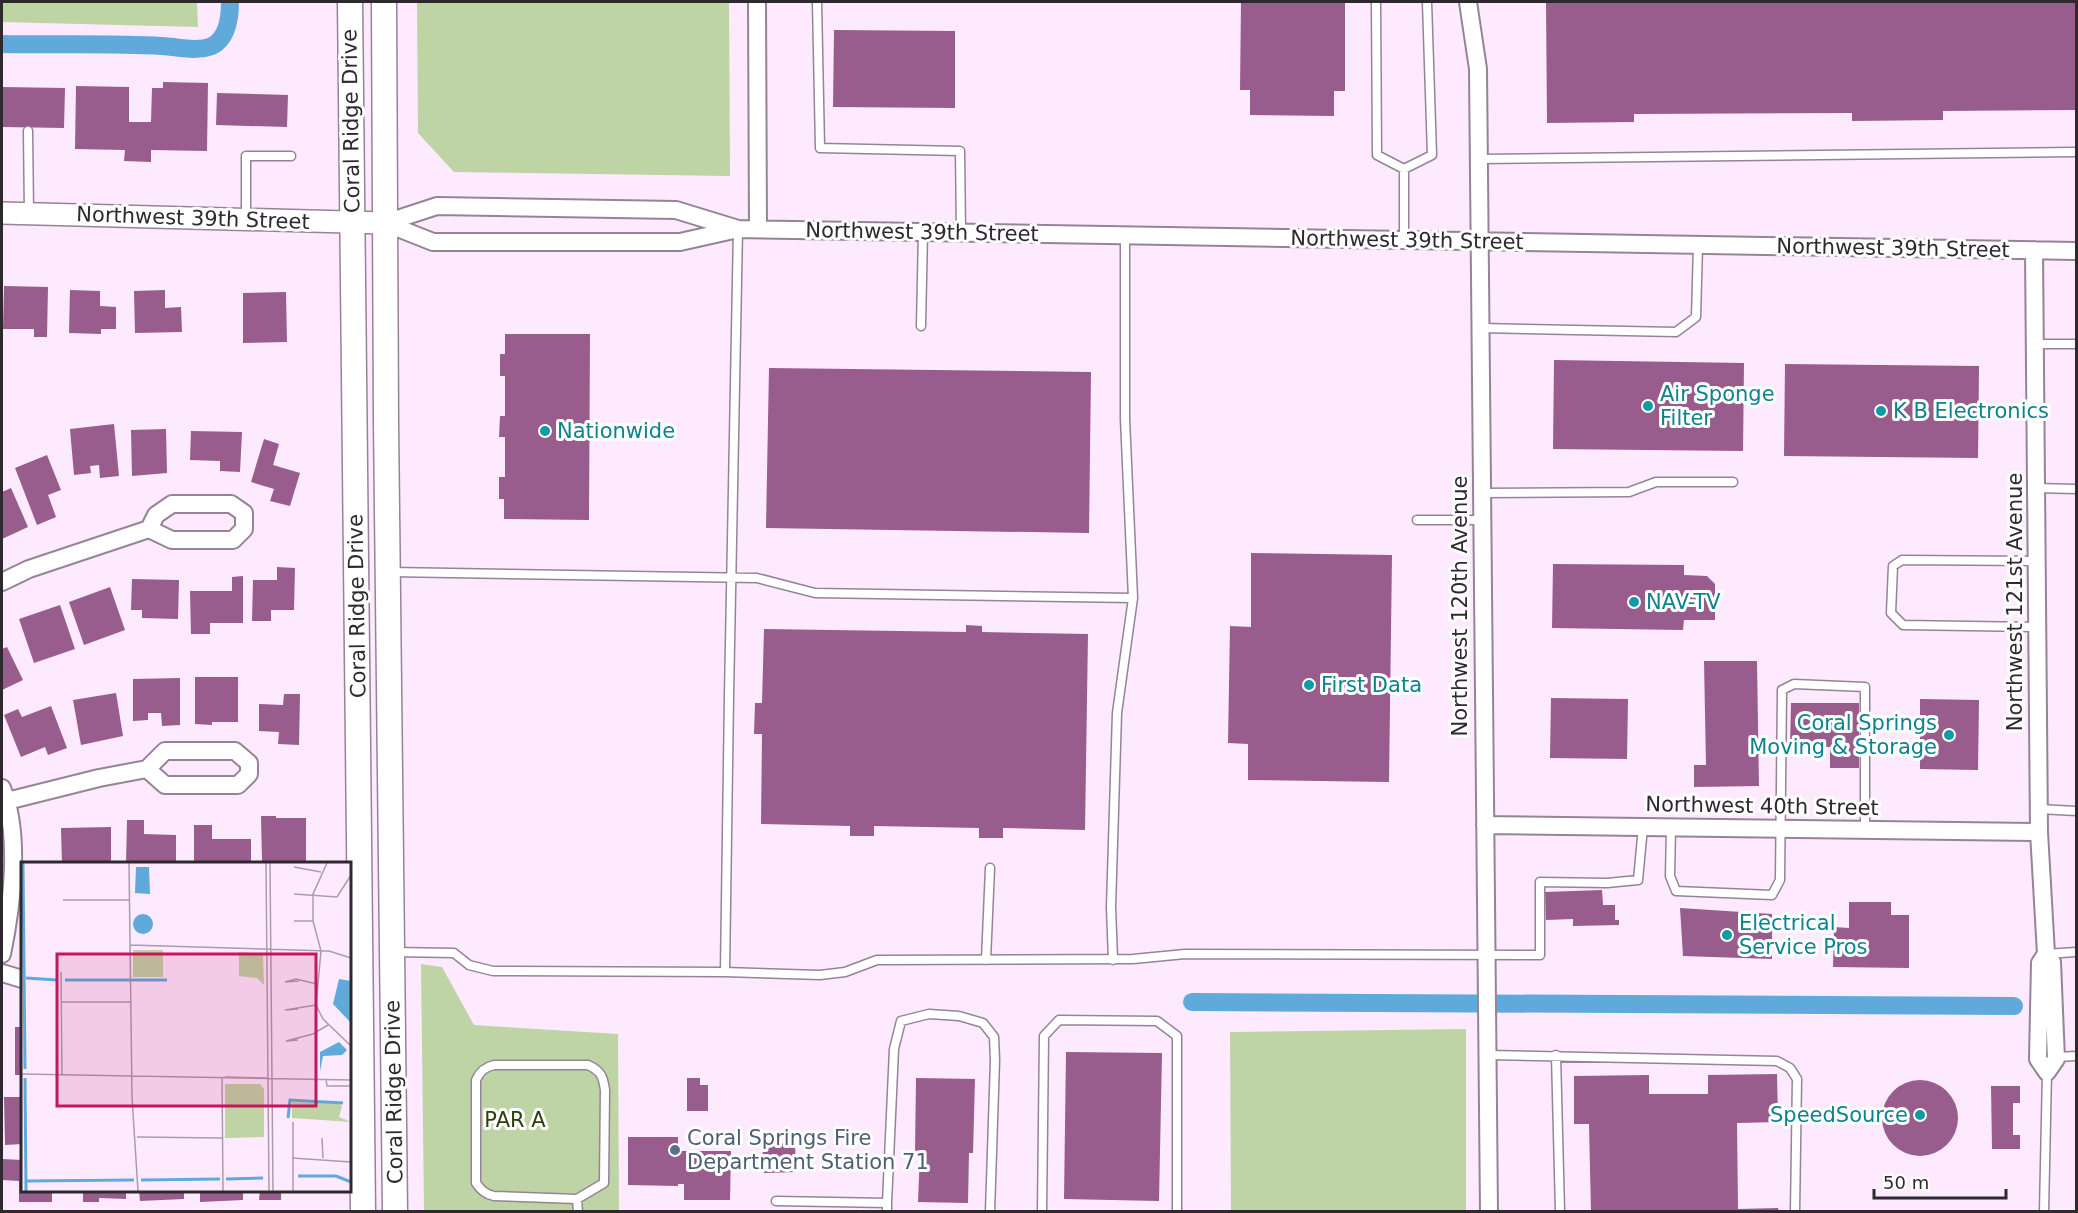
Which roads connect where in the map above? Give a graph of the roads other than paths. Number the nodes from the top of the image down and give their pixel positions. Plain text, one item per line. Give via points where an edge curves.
1 (350, 2) edge
2 (384, 2) edge
3 (757, 2) edge
4 (817, 2) edge
5 (1376, 2) edge
6 (1427, 2) edge
7 (1468, 2) edge
8 (28, 131) dead end
9 (2076, 152) edge
10 (291, 156) dead end
11 (1479, 159) junction
12 (1404, 169) junction
13 (2, 213) edge
14 (29, 214) junction
15 (246, 220) junction
16 (353, 223) junction
17 (385, 223) junction
18 (738, 229) junction
19 (758, 229) junction
20 (923, 232) junction
21 (961, 232) junction
22 (1125, 235) junction
23 (1404, 240) junction
24 (1480, 241) junction
25 (1698, 245) junction
26 (2034, 250) junction
27 (2076, 251) edge
28 (921, 326) dead end
29 (1481, 328) junction
30 (2035, 344) junction
31 (2076, 344) edge
32 (1733, 482) dead end
33 (2036, 488) junction
34 (2076, 489) edge
35 (1482, 493) junction
36 (1417, 520) dead end
37 (1482, 520) junction
38 (149, 529) junction
39 (2037, 561) junction
40 (388, 572) junction
41 (731, 578) junction
42 (2, 582) edge
43 (1133, 598) junction
44 (2037, 627) junction
45 (147, 769) junction
46 (4, 794) edge
47 (2039, 809) junction
48 (2076, 811) edge
49 (1485, 825) junction
50 (1643, 827) junction
51 (1671, 828) junction
52 (1782, 829) junction
53 (1865, 830) junction
54 (2039, 832) junction
55 (990, 868) dead end
56 (392, 952) junction
57 (2076, 952) edge
58 (2, 954) edge
59 (2046, 954) junction
60 (1486, 956) junction
61 (986, 960) junction
62 (1113, 960) junction
63 (725, 972) junction
64 (2, 973) edge
65 (21, 979) edge
66 (1488, 1055) junction
67 (1557, 1055) junction
68 (2076, 1056) edge
69 (2056, 1057) junction
70 (2047, 1072) junction
71 (577, 1199) junction
72 (776, 1201) dead end
73 (887, 1207) edge
74 (363, 1212) edge
75 (395, 1212) edge
76 (578, 1212) edge
77 (990, 1212) edge
78 (1042, 1212) edge
79 (1177, 1212) edge
80 (1489, 1212) edge
81 (1560, 1212) edge
82 (1795, 1212) edge
83 (2044, 1212) edge

1 - 16 main road, Coral Ridge Drive
2 - 17 main road, Coral Ridge Drive
3 - 19 street
4 - 21 lane via 820,148 960,151
5 - 12 lane via 1377,155
6 - 12 lane via 1432,155
7 - 11 street, Northwest 120th Avenue via 1478,69
8 - 14 lane
9 - 11 lane
10 - 15 lane via 246,156
11 - 24 street, Northwest 120th Avenue
12 - 23 lane
13 - 14 street, Northwest 39th Street
14 - 15 street, Northwest 39th Street
15 - 16 street, Northwest 39th Street
16 - 17 street, Northwest 39th Street
16 - 74 main road, Coral Ridge Drive
17 - 18 street, Northwest 39th Street via 433,242 680,242
17 - 18 street, Northwest 39th Street via 437,206 461,206 676,210
17 - 40 main road, Coral Ridge Drive
18 - 19 street, Northwest 39th Street
18 - 41 lane
19 - 20 street, Northwest 39th Street
20 - 21 street, Northwest 39th Street
20 - 28 lane
21 - 22 street, Northwest 39th Street
22 - 23 street, Northwest 39th Street
22 - 43 lane via 1125,400
23 - 24 street, Northwest 39th Street
24 - 25 street, Northwest 39th Street
24 - 29 street, Northwest 120th Avenue
25 - 26 street, Northwest 39th Street
25 - 29 lane via 1696,318 1676,332
26 - 27 street, Northwest 39th Street
26 - 30 street, Northwest 121st Avenue
29 - 35 street, Northwest 120th Avenue
30 - 31 lane
30 - 33 street, Northwest 121st Avenue
32 - 35 lane via 1656,482 1629,492
33 - 34 lane
33 - 39 street, Northwest 121st Avenue
35 - 37 street, Northwest 120th Avenue
36 - 37 lane
37 - 49 street, Northwest 120th Avenue
38 - 38 street via 172,540 233,540 244,529 244,513 231,504 172,504 156,515
38 - 42 street via 29,569
39 - 44 street, Northwest 121st Avenue
39 - 44 lane via 1902,560 1893,566 1891,613 1904,625
40 - 41 lane
40 - 56 main road, Coral Ridge Drive
41 - 43 lane via 758,578 815,593
41 - 63 lane
43 - 62 lane via 1117,713
44 - 47 street, Northwest 121st Avenue
45 - 45 street via 165,785 238,785 249,774 249,763 235,752 165,752
45 - 46 street
46 - 58 street via 14,859
47 - 48 lane
47 - 54 street, Northwest 121st Avenue
49 - 50 street, Northwest 40th Street
49 - 60 street, Northwest 120th Avenue
50 - 51 street, Northwest 40th Street
50 - 60 lane via 1638,880 1540,882 1540,955
51 - 52 street, Northwest 40th Street
51 - 52 lane via 1670,876 1676,891 1772,895 1780,880
52 - 53 street, Northwest 40th Street
52 - 53 lane via 1782,690 1794,684 1865,687
53 - 54 street, Northwest 40th Street
54 - 59 street, Northwest 121st Avenue
55 - 61 lane
56 - 63 lane via 454,953 468,965 493,971
56 - 75 main road, Coral Ridge Drive
57 - 59 lane
59 - 69 street, Northwest 121st Avenue via 2052,962
59 - 70 street, Northwest 121st Avenue via 2040,963 2037,1042 2038,1059
60 - 62 lane via 1185,954
60 - 66 street, Northwest 120th Avenue
61 - 62 lane
61 - 63 lane via 877,960 845,972 820,975
64 - 65 street
66 - 67 lane
66 - 80 street, Northwest 120th Avenue
67 - 81 lane
67 - 82 lane via 1777,1061 1790,1068 1797,1079
68 - 69 lane
69 - 70 street, Northwest 121st Avenue
70 - 83 lane, Northwest 121st Avenue
71 - 71 lane via 604,1183 603,1077 588,1065 486,1066 476,1080 476,1182 486,1194 494,1196
71 - 76 lane
72 - 73 lane
73 - 77 lane via 894,1048 901,1021 929,1014 983,1023 994,1037
78 - 79 lane via 1044,1036 1059,1020 1157,1021 1177,1036

